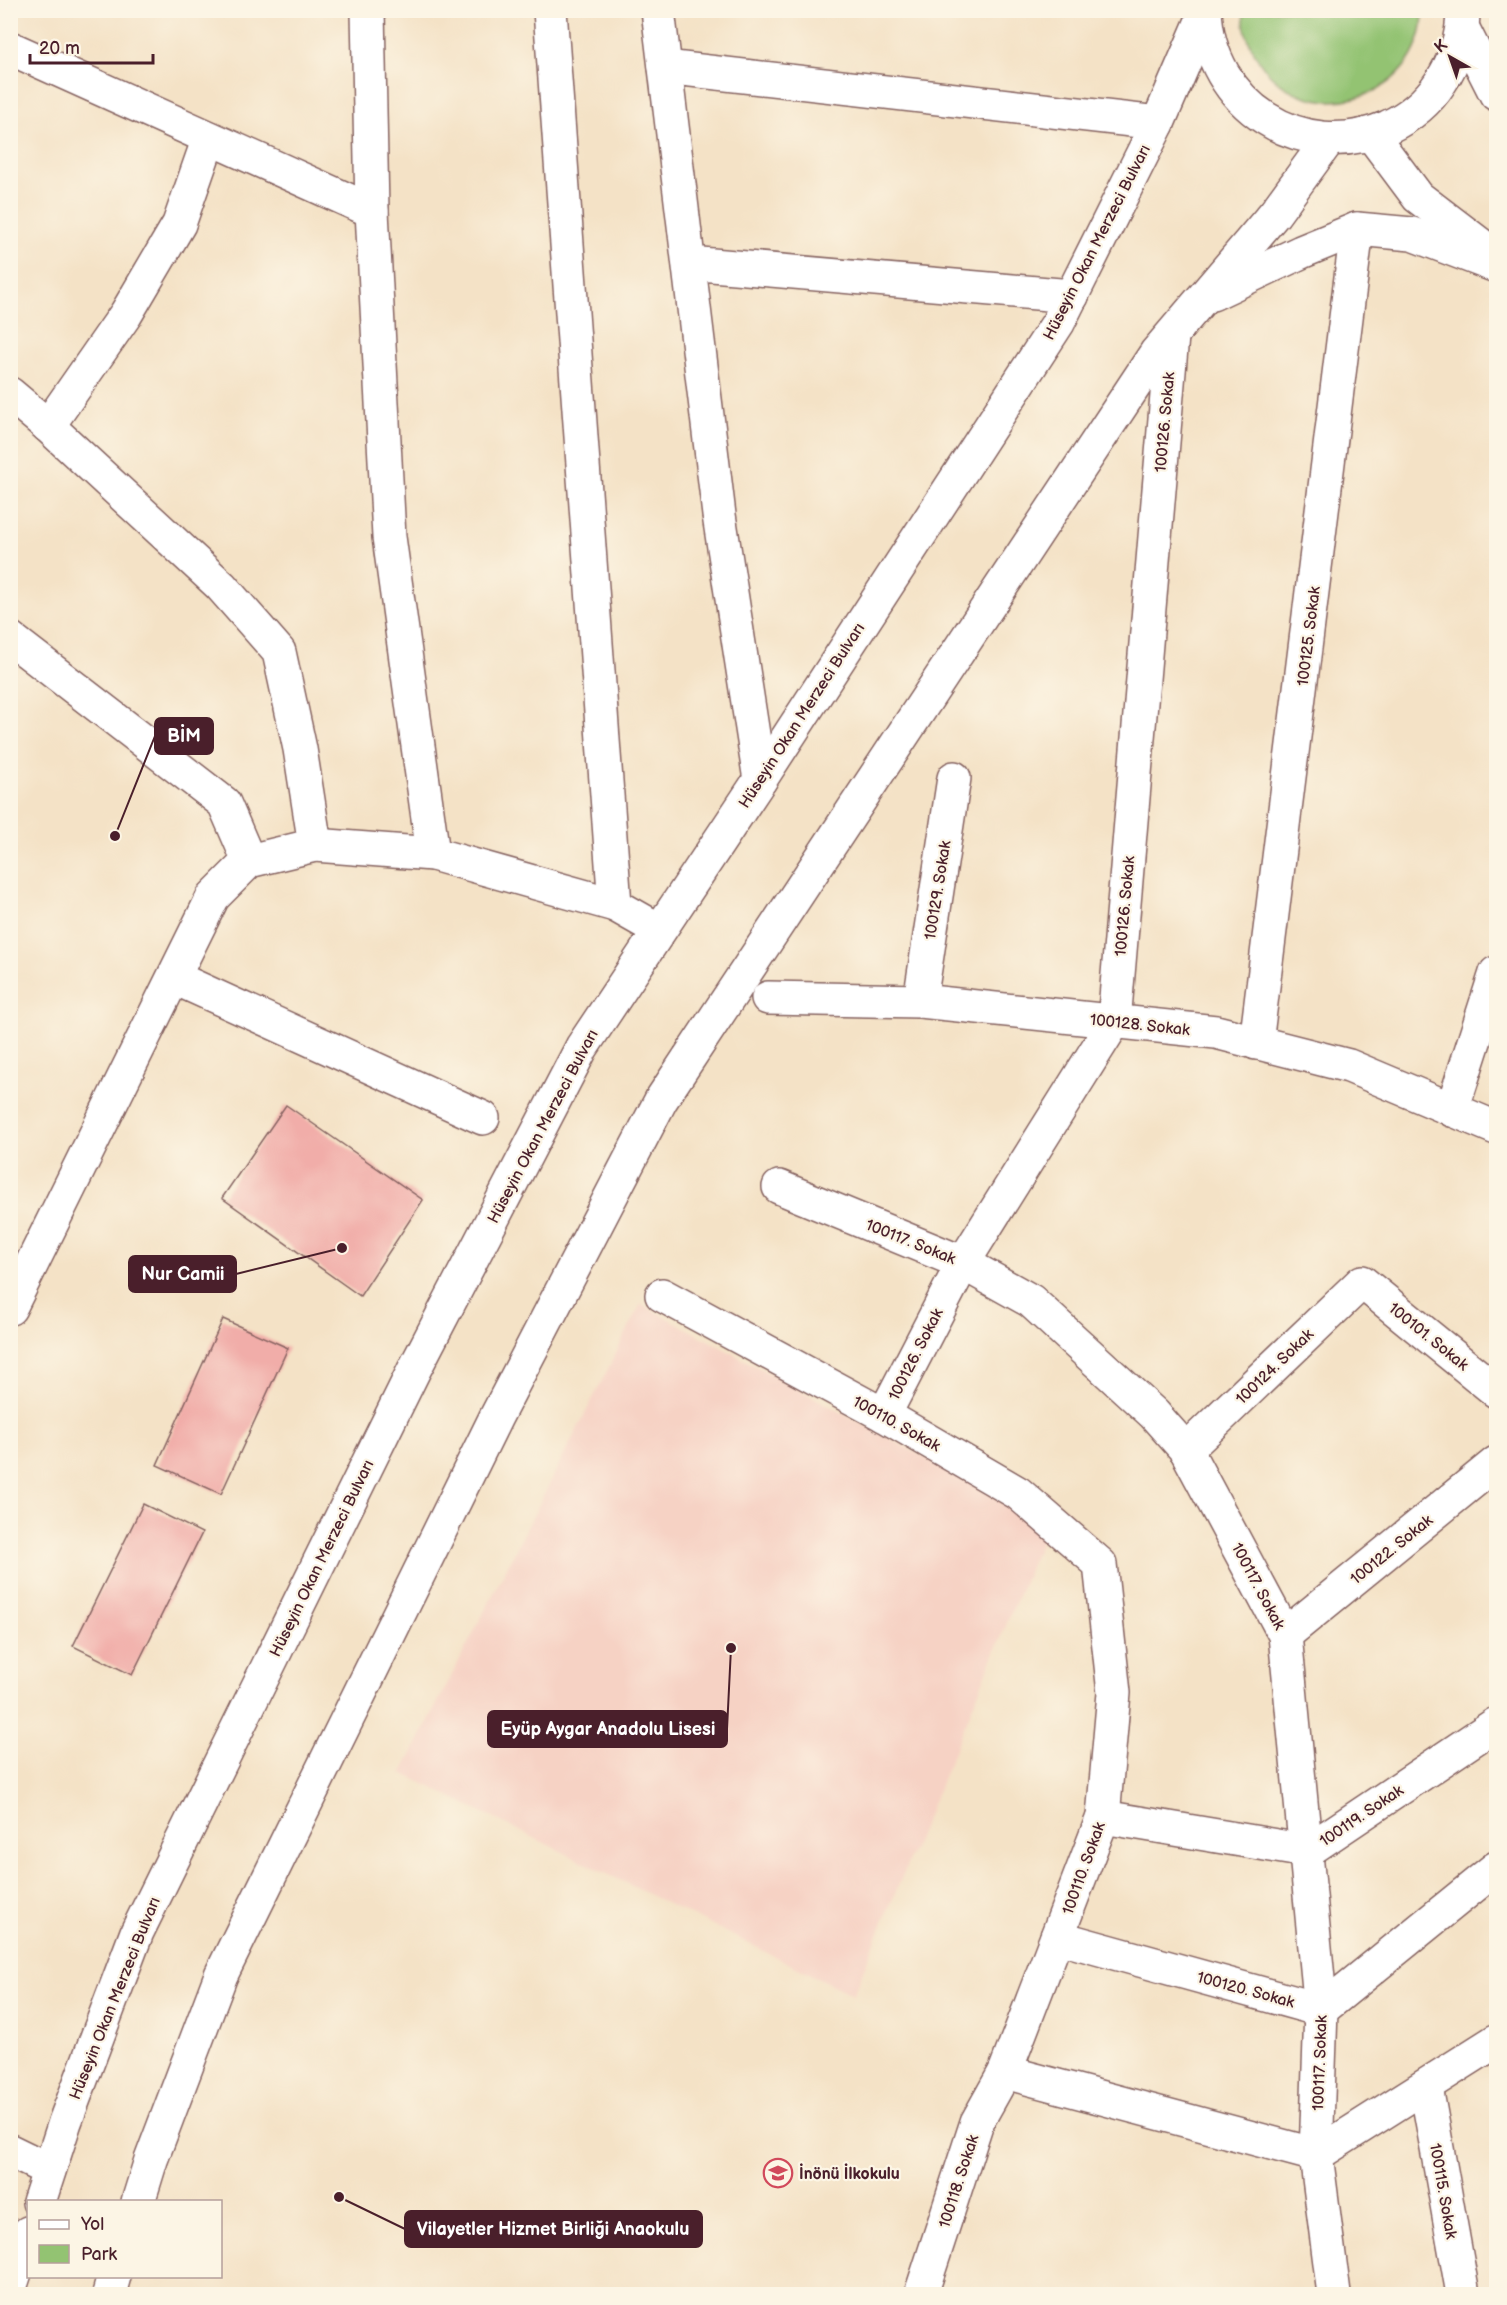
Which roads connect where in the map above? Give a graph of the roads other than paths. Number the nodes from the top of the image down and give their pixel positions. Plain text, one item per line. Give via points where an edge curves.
1 (368, 10) edge
2 (550, 10) edge
3 (658, 10) edge
4 (1205, 12) edge
5 (1463, 20) edge
6 (10, 48) edge
7 (665, 68) junction
8 (1497, 94) edge
9 (1158, 123) junction
10 (1371, 134) junction
11 (209, 138) junction
12 (1329, 140) junction
13 (372, 211) junction
14 (1357, 229) junction
15 (1497, 258) edge
16 (689, 263) junction
17 (1497, 266) edge
18 (1072, 296) junction
19 (1202, 299) junction
20 (1172, 336) junction
21 (10, 394) edge
22 (48, 426) junction
23 (10, 638) edge
24 (954, 778) dead end
25 (760, 780) junction
26 (315, 845) junction
27 (433, 854) junction
28 (249, 861) junction
29 (615, 905) junction
30 (659, 930) junction
31 (1497, 973) edge
32 (175, 978) junction
33 (768, 998) dead end
34 (920, 1001) junction
35 (1114, 1022) junction
36 (1256, 1042) junction
37 (1452, 1110) junction
38 (483, 1118) dead end
39 (1497, 1128) edge
40 (779, 1187) dead end
41 (963, 1263) junction
42 (1362, 1282) joint
43 (662, 1295) dead end
44 (10, 1308) edge
45 (1497, 1391) edge
46 (884, 1415) junction
47 (1186, 1450) junction
48 (1497, 1463) edge
49 (1286, 1635) junction
50 (1497, 1724) edge
51 (1103, 1817) junction
52 (1307, 1851) junction
53 (1497, 1868) edge
54 (1057, 1937) junction
55 (1322, 2010) junction
56 (1497, 2041) edge
57 (1005, 2072) junction
58 (1426, 2087) junction
59 (10, 2151) edge
60 (1316, 2155) junction
61 (49, 2170) junction
62 (40, 2200) edge
63 (139, 2200) edge
64 (27, 2236) edge
65 (114, 2278) edge
66 (10, 2288) edge
67 (109, 2295) edge
68 (921, 2295) edge
69 (1334, 2295) edge
70 (1463, 2295) edge

1 - 13 street
2 - 29 street
3 - 7 street
4 - 9 street, Hüseyin Okan Merzeci Bulvarı
4 - 12 street via 1212,52 1229,86 1257,114 1291,132
5 - 8 street
5 - 10 street via 1453,65 1432,95 1404,119
6 - 11 street
7 - 9 street
7 - 16 street
9 - 18 street, Hüseyin Okan Merzeci Bulvarı
10 - 12 street
10 - 15 street via 1418,197
11 - 13 street
11 - 22 street via 178,224 126,314
12 - 19 street via 1275,213
13 - 27 street via 389,537
14 - 17 street via 1412,234
14 - 19 street
14 - 36 street, 100125. Sokak
16 - 18 street
16 - 25 street via 719,515
18 - 25 street, Hüseyin Okan Merzeci Bulvarı
19 - 20 street
20 - 35 street, 100126. Sokak
20 - 63 street via 1156,353 661,1100 496,1417 221,1975
21 - 22 street
22 - 26 street via 221,586 279,652
23 - 28 street via 224,803
24 - 34 street, 100129. Sokak
25 - 30 street, Hüseyin Okan Merzeci Bulvarı
26 - 27 street
26 - 28 street
27 - 29 street
28 - 32 street via 213,897
29 - 30 street
30 - 61 street, Hüseyin Okan Merzeci Bulvarı via 582,1047 414,1370 241,1720 137,1932
31 - 37 street
32 - 38 street
32 - 44 street
33 - 34 street, 100128. Sokak
34 - 35 street, 100128. Sokak
35 - 36 street, 100128. Sokak via 1216,1032
35 - 41 street, 100126. Sokak
36 - 37 street, 100128. Sokak via 1349,1066
37 - 39 street, 100128. Sokak
40 - 41 street, 100117. Sokak
41 - 46 street, 100126. Sokak
41 - 47 street, 100117. Sokak via 1032,1301 1154,1414
42 - 45 street, 100101. Sokak
42 - 47 street, 100124. Sokak
43 - 46 street, 100110. Sokak
46 - 51 street, 100110. Sokak via 1018,1493 1100,1564 1114,1694
47 - 49 street, 100117. Sokak
48 - 49 street, 100122. Sokak
49 - 52 street, 100117. Sokak
50 - 52 street, 100119. Sokak
51 - 52 street, 100119. Sokak
51 - 54 street, 100110. Sokak
52 - 55 street, 100117. Sokak
53 - 55 street
54 - 55 street, 100120. Sokak
54 - 57 street, 100110. Sokak
55 - 60 street, 100117. Sokak
56 - 58 street
57 - 60 street
57 - 68 street, 100118. Sokak via 977,2121
58 - 60 street
58 - 70 street, 100115. Sokak
59 - 61 street
60 - 69 street, 100117. Sokak
61 - 62 street, Hüseyin Okan Merzeci Bulvarı
64 - 66 street
65 - 67 street

